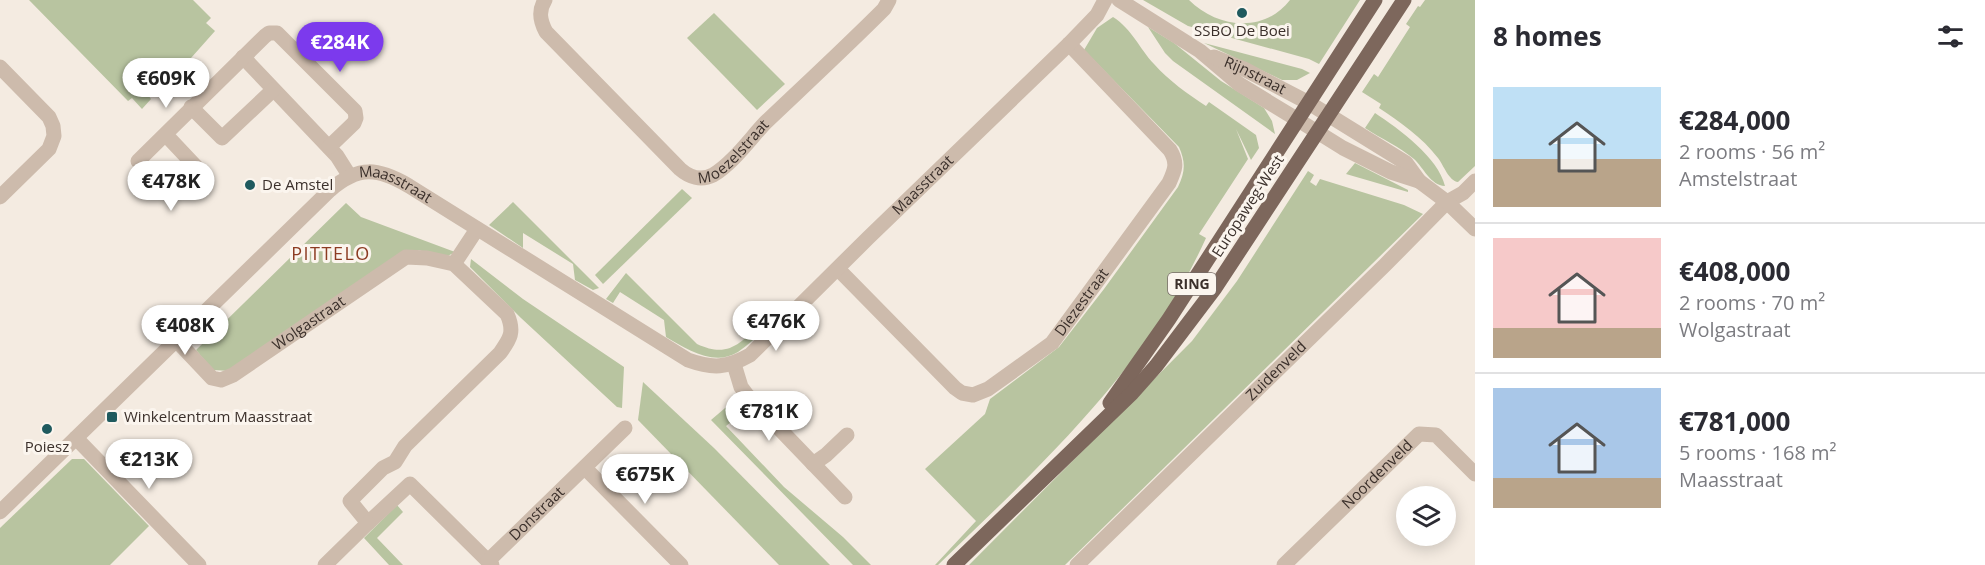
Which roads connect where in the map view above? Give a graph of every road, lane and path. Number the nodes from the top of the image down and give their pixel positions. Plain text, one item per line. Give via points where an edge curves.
1 (545, 0) edge
2 (889, 0) edge
3 (1106, 0) edge
4 (1119, 0) edge
5 (1375, 0) edge
6 (1404, 0) edge
7 (1069, 44) junction
8 (1200, 51) junction
9 (243, 57) junction
10 (0, 67) edge
11 (273, 90) junction
12 (1309, 103) junction
13 (191, 107) junction
14 (1329, 115) junction
15 (1298, 120) junction
16 (1318, 132) junction
17 (166, 135) dead end
18 (329, 147) junction
19 (350, 175) junction
20 (1419, 181) junction
21 (1475, 181) edge
22 (0, 197) edge
23 (1447, 202) junction
24 (477, 229) junction
25 (1475, 229) edge
26 (454, 264) junction
27 (838, 269) junction
28 (177, 341) junction
29 (734, 364) junction
30 (625, 428) dead end
31 (847, 435) dead end
32 (76, 438) junction
33 (1078, 443) junction
34 (395, 462) junction
35 (813, 464) junction
36 (585, 468) junction
37 (1475, 474) edge
38 (410, 484) junction
39 (845, 497) dead end
40 (0, 512) edge
41 (368, 523) junction
42 (490, 563) edge
43 (199, 565) edge
44 (325, 565) edge
45 (681, 565) edge
46 (954, 565) edge
47 (1077, 565) edge
48 (1284, 565) edge

1 - 2 street, Moezelstraat via 540,13 546,32 680,170 702,178 722,168
3 - 7 street, Maasstraat
4 - 8 street, Rijnstraat
5 - 12 main road, Europaweg-West / RING
6 - 14 main road, Europaweg-West / RING
7 - 27 street, Maasstraat
7 - 27 street, Diezestraat via 1170,150 1176,170 1052,343 988,389 973,395 963,393
8 - 12 street, Rijnstraat
8 - 15 street, Rijnstraat via 1239,84
9 - 11 street
9 - 13 street
9 - 18 street via 269,33 278,33 355,111 354,123
10 - 22 street via 49,117 54,136 49,149
11 - 13 street via 222,138
11 - 18 street
12 - 14 street, Rijnstraat
12 - 15 main road, Europaweg-West / RING
13 - 17 street
14 - 16 main road, Europaweg-West / RING
14 - 20 street, Rijnstraat via 1406,163
15 - 16 street, Rijnstraat
15 - 33 main road, Europaweg-West / RING via 1146,354
16 - 20 street, Rijnstraat via 1391,172
16 - 33 main road, Europaweg-West / RING via 1187,326 1143,381
18 - 19 street
19 - 24 street, Maasstraat via 392,176
19 - 28 street, Maasstraat via 330,190
20 - 23 street
21 - 23 street, Zuidenveld
23 - 25 street
23 - 47 street, Zuidenveld
24 - 26 street
24 - 29 street, Maasstraat via 688,360 704,366
26 - 28 street, Wolgastraat via 406,257 234,375 221,380 212,378
26 - 34 street via 507,314 512,325 510,339 405,446
27 - 29 street, Maasstraat via 750,355
28 - 32 street, Maasstraat
29 - 35 street via 741,387
30 - 36 street, Donstraat
31 - 35 street
32 - 40 street, Maasstraat
32 - 43 street
33 - 46 main road, Europaweg-West / RING
34 - 38 street
34 - 41 street via 383,468 350,501
35 - 39 street
36 - 42 street, Donstraat
36 - 45 street
37 - 48 street, Noordenveld via 1436,435 1419,434
38 - 41 street
38 - 42 street
41 - 44 street

